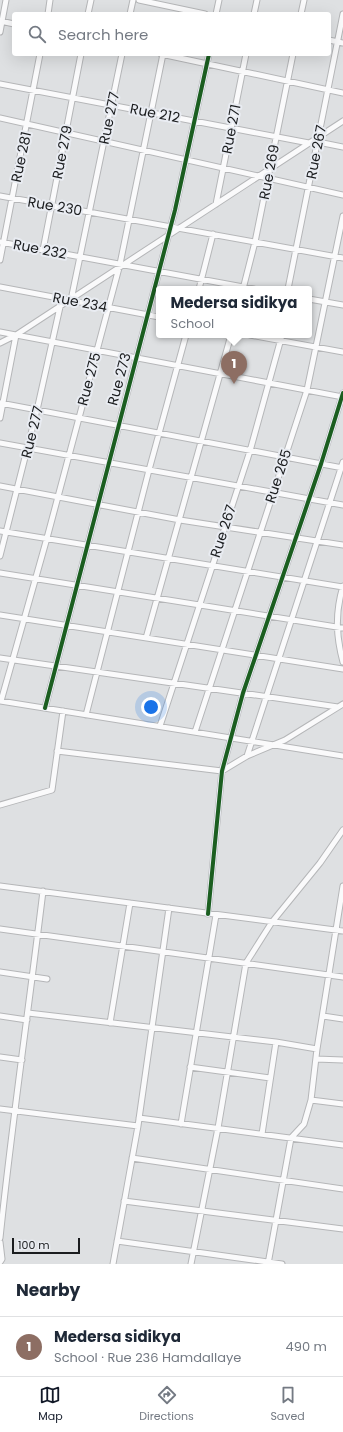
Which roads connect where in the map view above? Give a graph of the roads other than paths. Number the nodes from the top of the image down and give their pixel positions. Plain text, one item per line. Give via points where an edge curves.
1 (6, 0) edge
2 (50, 0) edge
3 (91, 0) edge
4 (133, 0) edge
5 (139, 0) edge
6 (219, 0) edge
7 (257, 0) edge
8 (304, 0) edge
9 (48, 12) edge
10 (88, 12) edge
11 (130, 12) edge
12 (196, 12) edge
13 (216, 12) edge
14 (254, 12) edge
15 (301, 12) edge
16 (343, 14) edge
17 (1, 22) edge
18 (12, 24) edge
19 (0, 32) edge
20 (340, 43) edge
21 (40, 56) edge
22 (81, 56) edge
23 (122, 56) edge
24 (162, 56) edge
25 (171, 56) edge
26 (209, 56) edge
27 (246, 56) edge
28 (293, 56) edge
29 (207, 64) junction
30 (243, 72) junction
31 (288, 81) junction
32 (0, 84) edge
33 (34, 90) junction
34 (328, 90) junction
35 (343, 93) edge
36 (72, 97) junction
37 (112, 104) junction
38 (151, 112) junction
39 (0, 118) edge
40 (195, 121) junction
41 (343, 121) edge
42 (28, 124) junction
43 (232, 128) junction
44 (66, 132) junction
45 (276, 137) junction
46 (318, 139) junction
47 (104, 141) junction
48 (309, 143) junction
49 (343, 147) edge
50 (143, 150) junction
51 (186, 159) junction
52 (224, 168) junction
53 (269, 169) junction
54 (259, 176) junction
55 (268, 178) junction
56 (309, 187) junction
57 (343, 195) edge
58 (0, 196) edge
59 (12, 198) junction
60 (216, 204) junction
61 (52, 205) junction
62 (90, 212) junction
63 (343, 216) edge
64 (129, 219) junction
65 (171, 227) junction
66 (180, 228) junction
67 (213, 234) junction
68 (168, 236) junction
69 (2, 242) edge
70 (255, 242) junction
71 (296, 249) junction
72 (43, 250) junction
73 (335, 256) junction
74 (80, 257) junction
75 (343, 258) edge
76 (0, 260) edge
77 (121, 266) junction
78 (159, 271) junction
79 (201, 279) junction
80 (200, 286) edge
81 (234, 286) edge
82 (244, 286) edge
83 (289, 286) edge
84 (0, 287) edge
85 (71, 300) junction
86 (312, 300) edge
87 (325, 302) junction
88 (343, 305) edge
89 (60, 307) junction
90 (108, 307) junction
91 (147, 315) junction
92 (156, 316) edge
93 (0, 332) edge
94 (16, 335) junction
95 (185, 338) edge
96 (230, 338) edge
97 (281, 338) edge
98 (53, 342) junction
99 (0, 343) edge
100 (316, 347) junction
101 (96, 351) junction
102 (343, 352) edge
103 (136, 358) junction
104 (178, 366) junction
105 (221, 374) junction
106 (269, 383) junction
107 (307, 390) junction
108 (343, 396) edge
109 (2, 404) edge
110 (37, 410) junction
111 (0, 418) edge
112 (78, 418) junction
113 (118, 426) junction
114 (159, 434) junction
115 (202, 442) junction
116 (0, 443) edge
117 (28, 448) junction
118 (250, 451) junction
119 (69, 456) junction
120 (285, 457) junction
121 (343, 462) edge
122 (108, 463) junction
123 (321, 464) junction
124 (342, 468) edge
125 (149, 470) junction
126 (192, 478) junction
127 (0, 486) edge
128 (238, 487) junction
129 (17, 490) junction
130 (273, 494) junction
131 (58, 497) junction
132 (308, 500) junction
133 (329, 503) junction
134 (98, 505) junction
135 (343, 505) edge
136 (138, 512) junction
137 (180, 520) junction
138 (225, 528) junction
139 (0, 531) edge
140 (6, 532) junction
141 (260, 533) junction
142 (47, 538) junction
143 (296, 538) junction
144 (317, 541) junction
145 (87, 545) junction
146 (343, 545) edge
147 (128, 551) junction
148 (0, 556) edge
149 (169, 558) junction
150 (212, 565) junction
151 (247, 571) junction
152 (0, 574) edge
153 (283, 577) junction
154 (36, 579) junction
155 (304, 580) junction
156 (77, 585) junction
157 (343, 587) edge
158 (118, 592) junction
159 (158, 598) junction
160 (200, 604) junction
161 (234, 610) junction
162 (0, 615) edge
163 (270, 616) junction
164 (24, 619) junction
165 (291, 619) junction
166 (66, 626) junction
167 (337, 627) junction
168 (343, 628) edge
169 (107, 632) junction
170 (146, 638) junction
171 (186, 644) junction
172 (222, 650) junction
173 (256, 655) junction
174 (0, 658) edge
175 (278, 659) junction
176 (13, 660) junction
177 (343, 662) edge
178 (56, 666) junction
179 (343, 669) edge
180 (97, 672) junction
181 (174, 683) junction
182 (209, 688) junction
183 (243, 693) junction
184 (266, 696) junction
185 (1, 701) edge
186 (340, 706) edge
187 (45, 708) junction
188 (63, 711) junction
189 (86, 715) junction
190 (160, 726) junction
191 (195, 732) junction
192 (231, 738) junction
193 (251, 741) junction
194 (274, 745) junction
195 (57, 752) junction
196 (247, 756) junction
197 (343, 756) edge
198 (222, 771) junction
199 (0, 805) edge
200 (343, 830) edge
201 (0, 886) edge
202 (343, 886) edge
203 (43, 892) junction
204 (130, 903) junction
205 (169, 908) junction
206 (208, 914) junction
207 (216, 915) junction
208 (272, 922) junction
209 (0, 929) edge
210 (336, 930) junction
211 (343, 931) edge
212 (38, 934) junction
213 (123, 945) junction
214 (163, 951) junction
215 (209, 957) junction
216 (246, 963) junction
217 (0, 972) edge
218 (329, 975) junction
219 (32, 977) junction
220 (343, 977) edge
221 (47, 979) dead end
222 (28, 1013) junction
223 (0, 1016) edge
224 (323, 1016) junction
225 (343, 1019) edge
226 (27, 1020) junction
227 (110, 1023) junction
228 (153, 1028) junction
229 (195, 1033) junction
230 (234, 1037) junction
231 (276, 1042) junction
232 (317, 1049) junction
233 (0, 1057) edge
234 (316, 1059) junction
235 (22, 1060) junction
236 (343, 1060) edge
237 (190, 1067) junction
238 (228, 1072) junction
239 (270, 1078) junction
240 (311, 1100) junction
241 (343, 1104) edge
242 (0, 1109) edge
243 (14, 1111) junction
244 (139, 1118) junction
245 (181, 1124) junction
246 (138, 1126) junction
247 (218, 1128) junction
248 (262, 1134) junction
249 (291, 1138) junction
250 (343, 1145) edge
251 (132, 1158) junction
252 (210, 1169) junction
253 (282, 1179) junction
254 (343, 1189) edge
255 (124, 1201) junction
256 (202, 1212) junction
257 (277, 1220) junction
258 (343, 1229) edge
259 (0, 1238) edge
260 (117, 1241) junction
261 (0, 1242) edge
262 (194, 1251) junction
263 (0, 1262) edge
264 (268, 1263) edge
265 (113, 1264) edge
266 (191, 1264) edge
267 (282, 1264) edge

1 - 17 street
2 - 9 street
3 - 10 street
4 - 11 street
5 - 12 street
6 - 13 street
7 - 14 street
8 - 15 street
16 - 20 street, Rue 267
17 - 18 street
17 - 19 street
20 - 34 street, Rue 267
21 - 33 street, Rue 281
22 - 36 street, Rue 279
23 - 37 street, Rue 277
24 - 38 street, Rue 275
25 - 29 street
26 - 29 street, Rue 273
27 - 30 street, Rue 271
28 - 31 street, Rue 269
29 - 30 street
29 - 40 street, Rue 273
30 - 31 street
30 - 43 street, Rue 271
31 - 34 street
31 - 45 street, Rue 269
32 - 33 street, Rue 212
33 - 36 street, Rue 212
33 - 42 street, Rue 281
34 - 35 street
34 - 46 street, Rue 267
36 - 37 street, Rue 212
36 - 44 street, Rue 279
37 - 38 street, Rue 212
37 - 47 street, Rue 277
38 - 40 street, Rue 212
38 - 50 street, Rue 275
39 - 42 street
40 - 43 street, Rue 212
40 - 51 street, Rue 273
41 - 46 street
42 - 44 street
42 - 59 street, Rue 281
43 - 45 street, Rue 212
43 - 52 street, Rue 271
44 - 47 street
44 - 61 street, Rue 279
45 - 48 street, Rue 212
45 - 53 street, Rue 269
46 - 48 street
46 - 49 street
46 - 56 street, Rue 267
47 - 50 street
47 - 62 street, Rue 277
48 - 53 street
50 - 51 street
50 - 64 street, Rue 275
51 - 52 street
51 - 65 street, Rue 273
52 - 54 street
52 - 60 street, Rue 271
53 - 54 street
53 - 55 street, Rue 269
54 - 55 street
54 - 60 street
55 - 56 street
55 - 70 street, Rue 269
56 - 57 street
56 - 71 street, Rue 267
58 - 59 street, Rue 230
59 - 61 street, Rue 230
59 - 69 street, Rue 281
60 - 66 street
61 - 62 street, Rue 230
61 - 72 street, Rue 279
62 - 64 street, Rue 230
62 - 74 street, Rue 277
63 - 73 street, Rue 265
64 - 65 street, Rue 230
64 - 77 street, Rue 275
65 - 66 street, Rue 230
65 - 68 street, Rue 273
66 - 67 street, Rue 230
66 - 68 street
67 - 70 street, Rue 230
67 - 79 street
68 - 77 street
68 - 78 street, Rue 273
69 - 72 street, Rue 232
69 - 76 street, Rue 281
70 - 71 street, Rue 230
70 - 82 street, Rue 269
71 - 73 street, Rue 230
71 - 83 street, Rue 267
72 - 74 street, Rue 232
73 - 75 street, Rue 230
73 - 87 street, Rue 265
74 - 77 street, Rue 232
74 - 85 street, Rue 277
77 - 78 street, Rue 232
77 - 85 street
77 - 90 street, Rue 275
78 - 79 street, Rue 232
78 - 91 street, Rue 273
79 - 80 street
79 - 81 street, Rue 232
84 - 85 street, Rue 234
85 - 89 street
85 - 90 street, Rue 234
86 - 87 street
87 - 88 street
87 - 100 street, Rue 265
89 - 94 street
89 - 98 street, Rue 277
90 - 91 street, Rue 234
90 - 101 street, Rue 275
91 - 92 street, Rue 234
91 - 103 street, Rue 273
93 - 94 street
94 - 98 street
94 - 99 street
94 - 109 street
95 - 104 street
96 - 105 street
97 - 100 street
97 - 106 street, Rue 267
98 - 101 street
98 - 110 street, Rue 277
100 - 102 street
100 - 107 street, Rue 265
101 - 103 street
101 - 112 street, Rue 275
103 - 104 street
103 - 113 street, Rue 273
104 - 105 street
104 - 114 street
105 - 106 street
105 - 115 street
106 - 107 street
106 - 118 street, Rue 267
107 - 108 street
107 - 120 street, Rue 265
108 - 123 street
109 - 110 street
109 - 111 street
110 - 112 street
110 - 117 street, Rue 277
112 - 113 street
112 - 119 street, Rue 275
113 - 114 street
113 - 122 street, Rue 273
114 - 115 street
114 - 125 street
115 - 118 street
115 - 126 street
116 - 117 street
117 - 119 street
117 - 129 street, Rue 277
118 - 120 street
118 - 128 street, Rue 267
119 - 122 street
119 - 131 street, Rue 275
120 - 123 street
120 - 130 street, Rue 265
121 - 124 street
122 - 125 street
122 - 134 street, Rue 273
123 - 124 street
123 - 132 street
124 - 133 street
125 - 126 street
125 - 136 street
126 - 128 street
126 - 137 street
127 - 129 street
128 - 130 street
128 - 138 street, Rue 267
129 - 131 street
129 - 140 street, Rue 277
130 - 132 street
130 - 141 street, Rue 265
131 - 134 street
131 - 142 street, Rue 275
132 - 133 street
132 - 143 street
133 - 135 street
133 - 144 street
134 - 136 street
134 - 145 street, Rue 273
136 - 137 street
136 - 147 street
137 - 138 street
137 - 149 street
138 - 141 street
138 - 150 street, Rue 267
139 - 140 street
140 - 142 street
140 - 148 street, Rue 277
141 - 143 street
141 - 151 street, Rue 265
142 - 145 street
142 - 154 street, Rue 275
143 - 144 street
143 - 153 street
144 - 146 street
144 - 155 street
145 - 147 street
145 - 156 street, Rue 273
147 - 149 street
147 - 158 street
149 - 150 street
149 - 159 street
150 - 151 street
150 - 160 street, Rue 267
151 - 153 street
151 - 161 street, Rue 265
152 - 154 street
153 - 155 street
153 - 163 street
154 - 156 street
154 - 164 street, Rue 275
155 - 157 street
155 - 165 street
156 - 158 street
156 - 166 street, Rue 273
157 - 167 street via 338,603
158 - 159 street
158 - 169 street
159 - 160 street
159 - 170 street
160 - 161 street
160 - 171 street, Rue 267
161 - 163 street
161 - 172 street, Rue 265
162 - 164 street
163 - 165 street
163 - 173 street
164 - 166 street
164 - 176 street, Rue 275
165 - 167 street
165 - 175 street
166 - 169 street
166 - 178 street, Rue 273
167 - 168 street
167 - 177 street via 337,640
169 - 170 street
169 - 180 street
170 - 171 street
171 - 172 street
171 - 181 street, Rue 267
172 - 173 street
172 - 182 street, Rue 265
173 - 175 street
173 - 183 street
174 - 176 street
175 - 179 street
175 - 184 street
176 - 178 street
176 - 185 street, Rue 275
178 - 180 street
178 - 187 street, Rue 273
180 - 181 street
180 - 189 street
181 - 182 street
181 - 190 street, Rue 267
182 - 183 street
182 - 191 street, Rue 265
183 - 184 street
183 - 192 street
184 - 186 street
184 - 193 street
185 - 187 street
186 - 194 street
187 - 188 street
188 - 189 street
188 - 195 street
189 - 190 street
190 - 191 street
191 - 192 street
192 - 193 street
192 - 198 street
193 - 194 street
193 - 196 street
194 - 196 street
194 - 197 street
195 - 198 street
195 - 199 street via 52,790
196 - 198 street
198 - 206 street
200 - 208 street
201 - 203 street
202 - 210 street
203 - 204 street
203 - 212 street
204 - 205 street
204 - 213 street
205 - 206 street
205 - 214 street
206 - 207 street
207 - 208 street
207 - 215 street
208 - 210 street
208 - 216 street
209 - 212 street
210 - 211 street
210 - 218 street
212 - 213 street
212 - 219 street
213 - 214 street
213 - 227 street
214 - 215 street
214 - 228 street
215 - 216 street
215 - 229 street
216 - 218 street
216 - 230 street
217 - 219 street
218 - 220 street
218 - 224 street
219 - 221 street
219 - 222 street
222 - 226 street
222 - 227 street
223 - 226 street
224 - 225 street
224 - 232 street
226 - 235 street
227 - 228 street
228 - 229 street
228 - 244 street
229 - 230 street
229 - 237 street
230 - 231 street
230 - 238 street
231 - 232 street
231 - 239 street
232 - 234 street
233 - 235 street
234 - 236 street
234 - 240 street
235 - 243 street
237 - 238 street
237 - 245 street
238 - 239 street
238 - 247 street
239 - 248 street
240 - 241 street
240 - 249 street via 304,1124
242 - 243 street
243 - 246 street
243 - 259 street
244 - 245 street
244 - 246 street
245 - 247 street
246 - 251 street
247 - 248 street
247 - 252 street
248 - 249 street
249 - 250 street
249 - 253 street
251 - 252 street
251 - 255 street
252 - 253 street
252 - 256 street
253 - 254 street
253 - 257 street
255 - 256 street
255 - 260 street
256 - 257 street
256 - 262 street
257 - 258 street
257 - 264 street
260 - 262 street
260 - 265 street
261 - 263 street
262 - 264 street
262 - 266 street
264 - 267 street

